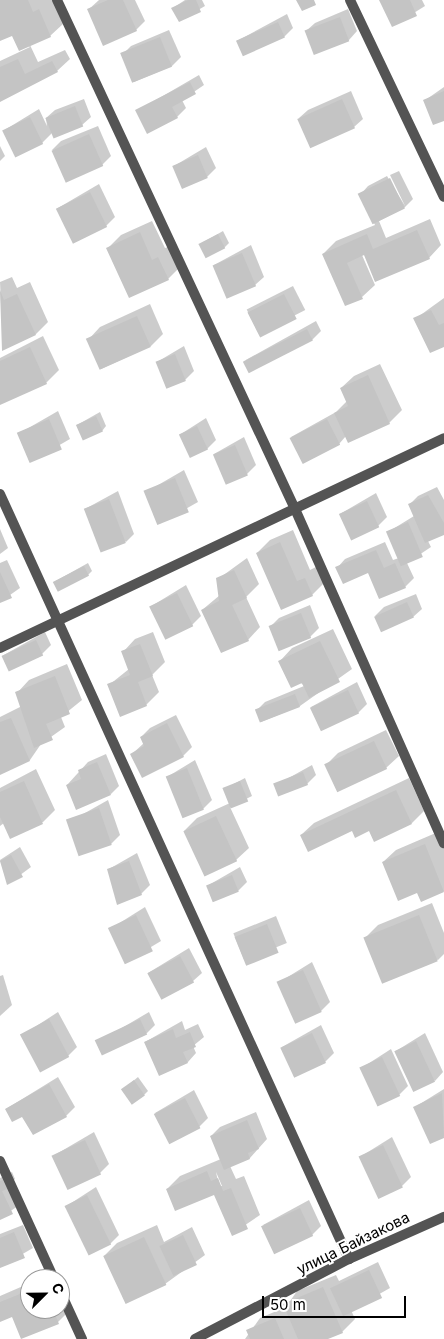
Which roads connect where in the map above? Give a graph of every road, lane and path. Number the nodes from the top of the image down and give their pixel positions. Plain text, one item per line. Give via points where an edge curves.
1 (57, 0) edge
2 (350, 0) edge
3 (444, 197) edge
4 (444, 438) edge
5 (0, 494) edge
6 (295, 509) junction
7 (56, 620) junction
8 (0, 648) edge
9 (444, 843) edge
10 (0, 1160) edge
11 (444, 1217) edge
12 (349, 1259) junction
13 (49, 1269) edge
14 (70, 1313) edge
15 (82, 1339) edge
16 (195, 1339) edge

1 - 6 street
2 - 3 street
4 - 6 street
5 - 7 street
6 - 7 street
6 - 9 street
7 - 8 street
7 - 12 street
10 - 13 street
11 - 12 street, улица Байзакова
12 - 16 street, улица Байзакова
14 - 15 street

